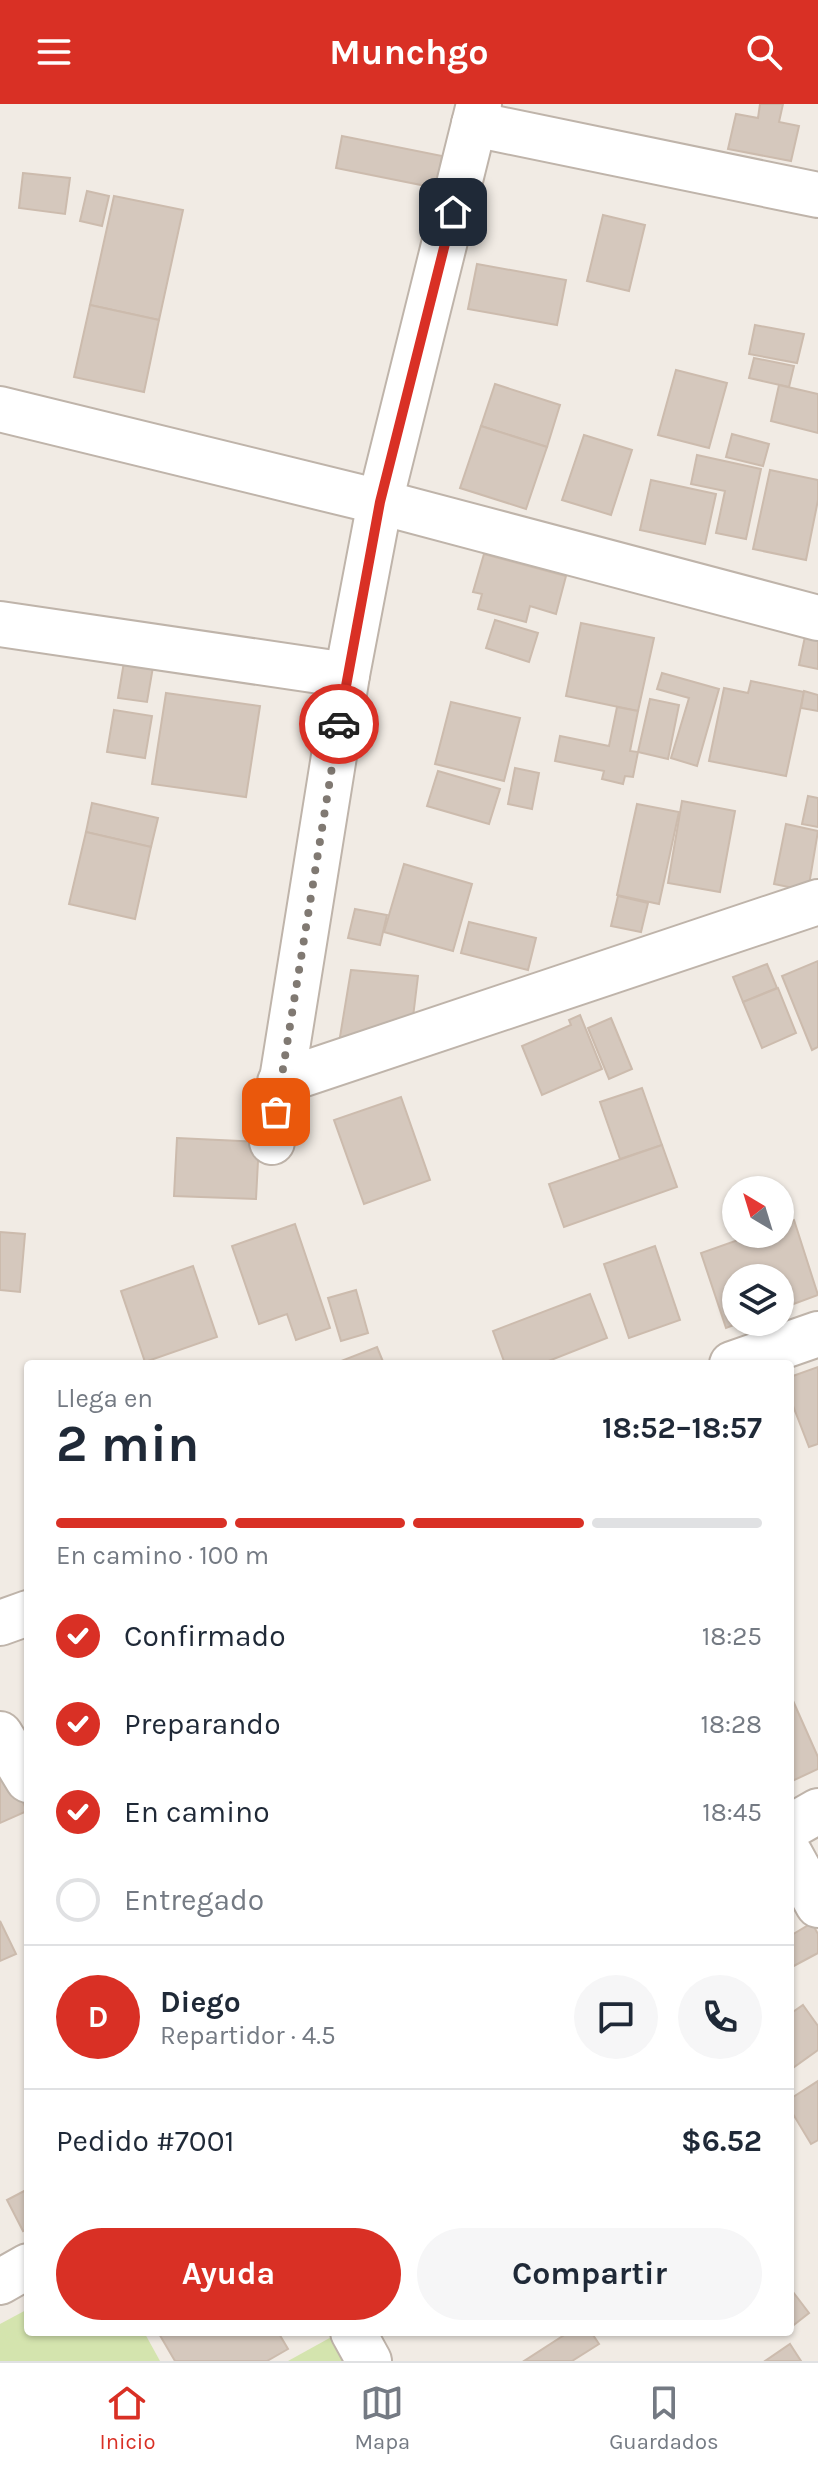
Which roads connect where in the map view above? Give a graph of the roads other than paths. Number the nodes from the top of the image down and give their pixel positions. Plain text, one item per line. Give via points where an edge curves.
1 (477, 114) edge
2 (818, 195) edge
3 (0, 409) edge
4 (380, 502) junction
5 (818, 618) edge
6 (0, 624) edge
7 (347, 675) junction
8 (818, 902) edge
9 (280, 1082) junction
10 (272, 1142) dead end
11 (818, 1334) edge
12 (743, 1360) edge
13 (24, 1614) edge
14 (0, 1623) edge
15 (0, 1734) edge
16 (24, 1773) edge
17 (818, 1811) edge
18 (794, 1825) edge
19 (794, 1861) edge
20 (818, 1905) edge
21 (24, 2268) edge
22 (0, 2282) edge
23 (355, 2336) edge
24 (369, 2361) edge

1 - 2 street
1 - 4 street
3 - 4 street
4 - 5 street
4 - 7 street
6 - 7 street
7 - 9 street
8 - 9 street
9 - 10 street
11 - 12 street
13 - 14 street
15 - 16 street
17 - 18 street
19 - 20 street
21 - 22 street
23 - 24 street

